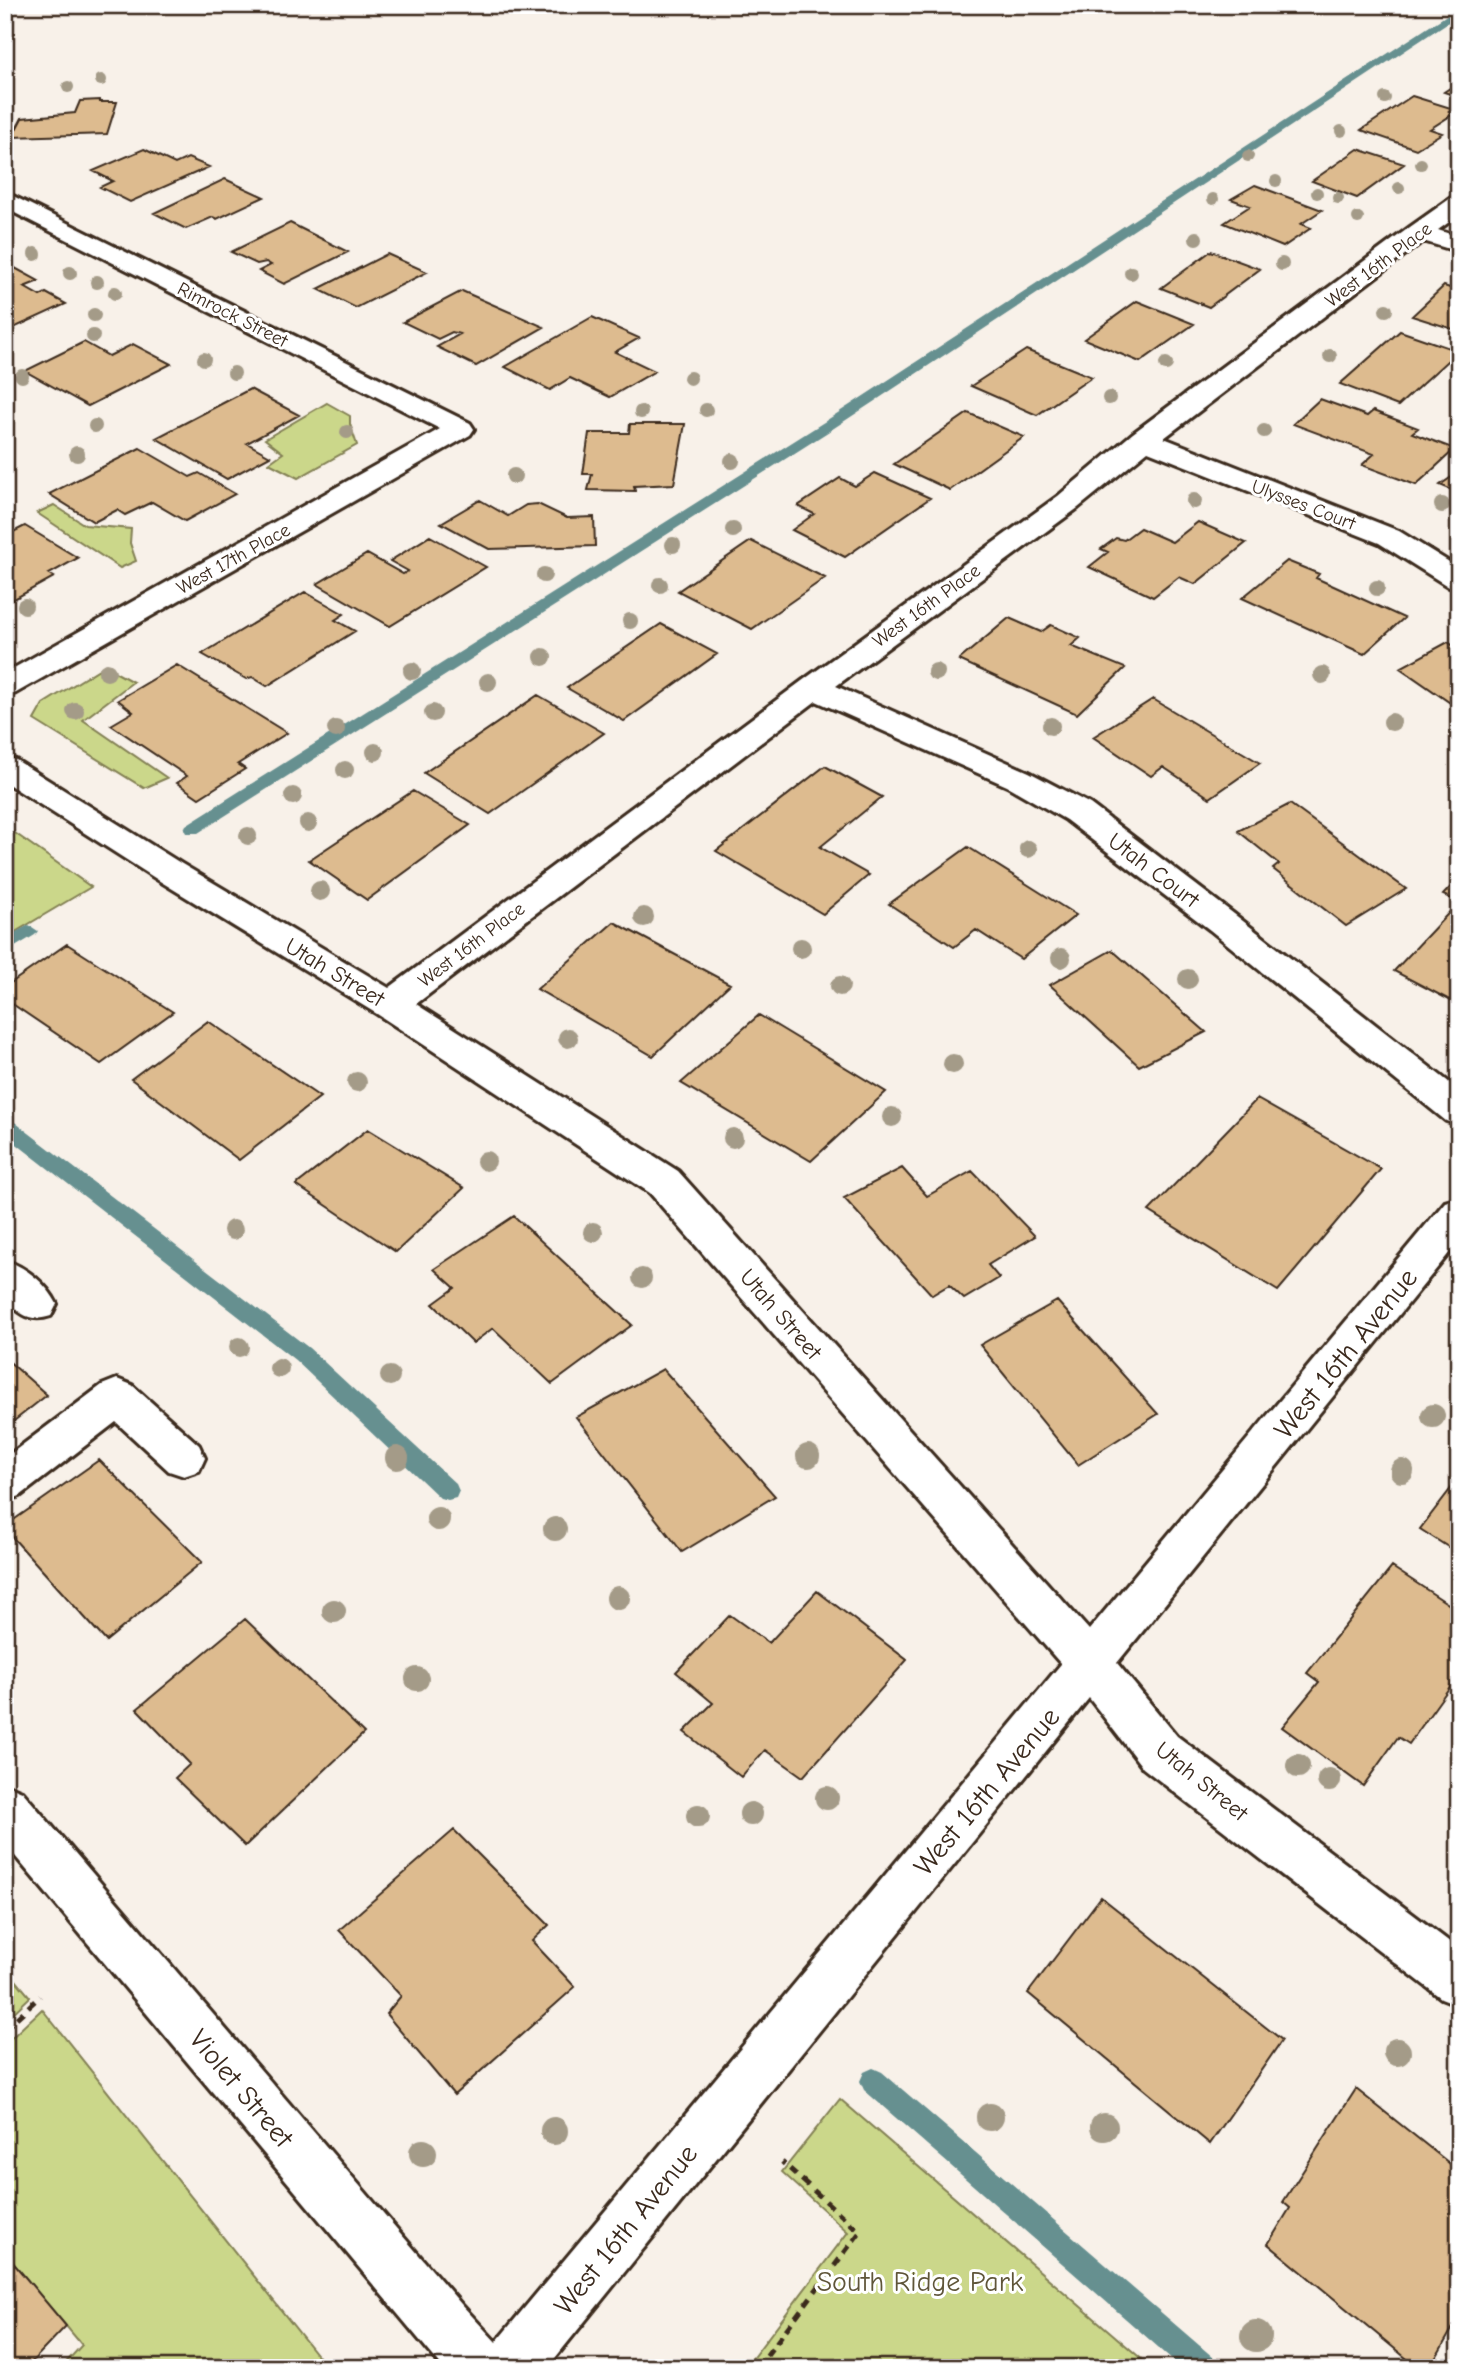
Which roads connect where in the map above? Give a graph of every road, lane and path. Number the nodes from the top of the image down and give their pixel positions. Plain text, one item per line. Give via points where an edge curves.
1 (5, 199) edge
2 (1459, 203) edge
3 (1419, 232) junction
4 (1459, 245) edge
5 (460, 429) joint
6 (1143, 439) junction
7 (1459, 581) edge
8 (5, 686) edge
9 (813, 688) junction
10 (5, 767) edge
11 (390, 1004) junction
12 (1459, 1111) edge
13 (1459, 1213) edge
14 (5, 1276) edge
15 (37, 1304) dead end
16 (184, 1458) dead end
17 (5, 1483) edge
18 (1091, 1665) junction
19 (5, 1807) edge
20 (1459, 1980) edge
21 (40, 1996) dead end
22 (5, 2029) edge
23 (782, 2162) dead end
24 (482, 2368) edge
25 (511, 2368) edge
26 (757, 2368) edge

1 - 5 street, Rimrock Street
2 - 3 street, West 16th Place
3 - 4 street
3 - 6 street, West 16th Place
5 - 8 street, West 17th Place
6 - 7 street, Ulysses Court via 1389,537
6 - 9 street, West 16th Place via 1069,502
9 - 11 street, West 16th Place
9 - 12 street, Utah Court via 1018,779 1078,812
10 - 11 street, Utah Street
11 - 18 street, Utah Street via 664,1182
13 - 18 street, West 16th Avenue
14 - 15 street
16 - 17 street via 117,1397
18 - 20 street, Utah Street via 1160,1752
18 - 25 street, West 16th Avenue
19 - 24 street, Violet Street
21 - 22 path
23 - 26 path via 860,2232

